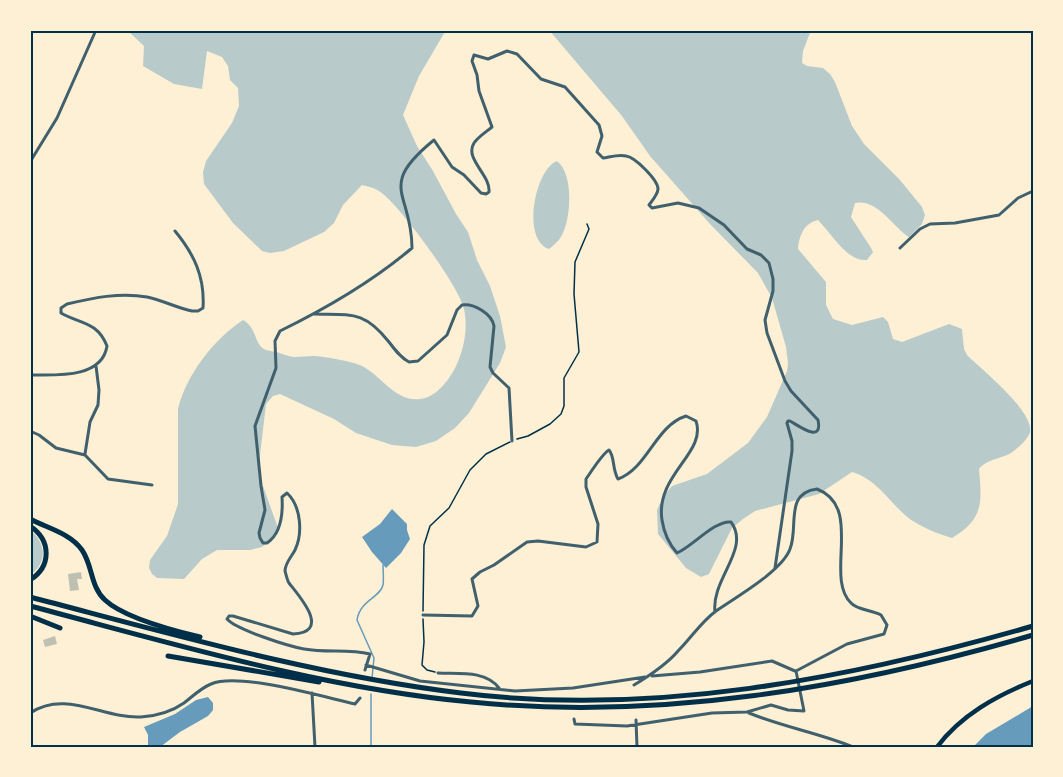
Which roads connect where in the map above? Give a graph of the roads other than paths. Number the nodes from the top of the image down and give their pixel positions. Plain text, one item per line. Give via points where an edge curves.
1 (96, 30) edge
2 (30, 162) edge
3 (1033, 191) edge
4 (175, 231) dead end
5 (900, 248) dead end
6 (312, 314) junction
7 (96, 366) junction
8 (30, 375) edge
9 (30, 431) edge
10 (512, 441) road end
11 (85, 455) junction
12 (152, 485) dead end
13 (30, 519) edge
14 (30, 526) edge
15 (775, 568) junction
16 (30, 580) edge
17 (30, 597) edge
18 (30, 606) edge
19 (715, 612) junction
20 (423, 615) road end
21 (30, 616) edge
22 (1033, 626) edge
23 (60, 628) dead end
24 (1033, 635) edge
25 (168, 656) dead end
26 (294, 664) junction
27 (796, 671) junction
28 (438, 673) road end
29 (650, 676) junction
30 (1033, 681) edge
31 (634, 685) dead end
32 (499, 688) junction
33 (573, 688) junction
34 (383, 691) junction
35 (312, 693) junction
36 (573, 695) dead end
37 (360, 698) dead end
38 (747, 712) junction
39 (30, 713) edge
40 (573, 719) dead end
41 (636, 722) junction
42 (315, 747) edge
43 (637, 747) edge
44 (853, 747) edge
45 (937, 747) edge

1 - 2 street via 57,118
3 - 5 street via 999,215 930,224
4 - 7 street via 194,259 203,308 192,311 130,295 67,304 61,313 90,325 103,336 106,351
6 - 10 street via 355,315 372,323 398,354 410,362 418,361 447,335 456,310 462,305 489,316 494,321 490,367 509,388
6 - 15 street via 344,298 412,248 401,176 434,140 452,167 481,193 489,192 486,176 474,160 472,149 474,142 492,127 472,61 474,55 488,59 507,51 517,54 540,79 565,87 599,125 602,136 597,152 603,158 631,157 654,179 658,192 649,205 652,208 678,203 699,208 769,263 773,279 765,320 767,333 785,381 820,424 818,430 806,432 790,421 787,423 792,451
6 - 32 street via 276,335 276,368 255,426 265,510 260,538 267,543 274,536 282,519 282,497 289,494 300,532 285,572 287,581 308,608 311,621 302,634 293,634 233,616 227,619 258,635 305,649 370,654 367,667 420,681
7 - 8 street via 65,374
7 - 11 street via 98,405 86,437
9 - 11 street via 56,448
11 - 12 street via 108,479
13 - 26 highway via 68,537 81,549 94,585 111,606 174,630
14 - 16 highway via 40,533 47,548 44,565
15 - 19 street
15 - 27 street via 791,548 797,500 808,490 824,491 842,524 840,554 846,598 855,607 881,615 887,625 884,634 847,644
17 - 26 highway
18 - 34 highway via 284,671
19 - 20 street via 718,586 736,549 736,528 731,522 721,523 677,553 663,526 664,491 696,443 698,427 686,416 664,432 625,476 618,478 614,472 609,450 586,479 598,524 597,542 586,547 526,542 472,579 478,606 472,616
19 - 29 street
21 - 23 highway
22 - 26 highway via 830,675 646,698 553,699 463,693
24 - 34 highway via 833,683 689,703 554,707
25 - 34 highway
27 - 29 street via 772,661
27 - 38 street via 804,711 771,705
28 - 32 street via 482,676
29 - 31 street
29 - 33 street
30 - 45 highway via 973,712
32 - 33 street
33 - 36 street
35 - 37 street via 355,704
35 - 39 street via 230,680 209,684 175,709 158,715 138,717 72,703 43,706
35 - 42 street
38 - 41 street
38 - 44 street
40 - 41 street via 575,724 587,725
41 - 43 street

